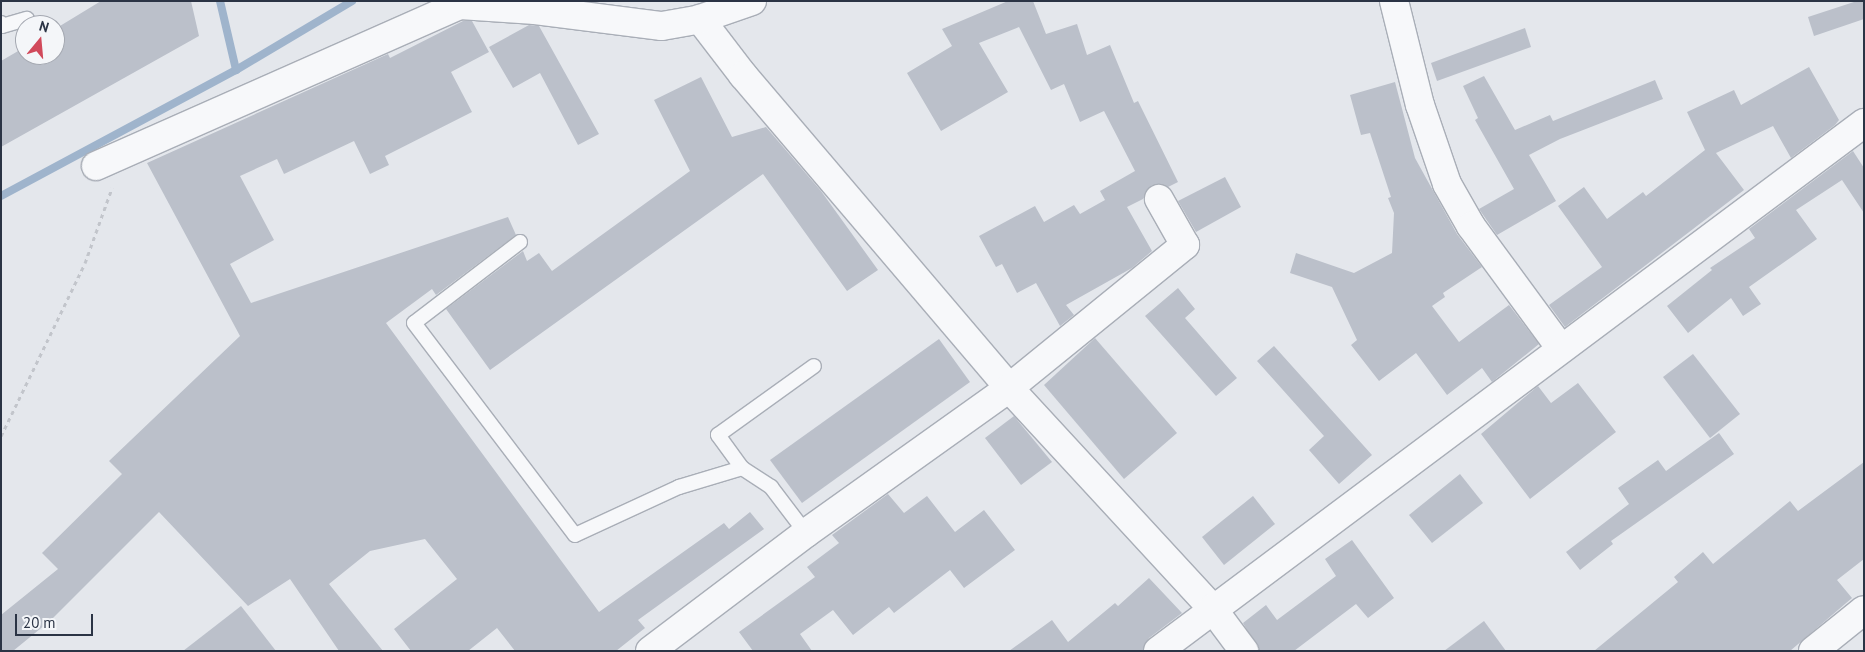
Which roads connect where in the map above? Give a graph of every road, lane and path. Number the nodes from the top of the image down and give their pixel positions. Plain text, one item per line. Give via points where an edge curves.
1 (752, 1) edge
2 (1394, 1) edge
3 (534, 6) edge
4 (700, 19) junction
5 (15, 22) edge
6 (1, 23) edge
7 (1864, 123) edge
8 (125, 154) junction
9 (96, 166) dead end
10 (1159, 199) dead end
11 (520, 242) dead end
12 (1560, 347) junction
13 (814, 366) dead end
14 (1009, 388) junction
15 (1, 436) edge
16 (742, 468) junction
17 (806, 533) junction
18 (1212, 608) junction
19 (1864, 610) edge
20 (650, 651) edge
21 (1158, 651) edge
22 (1244, 651) edge
23 (1813, 651) edge

1 - 4 street
2 - 12 street via 1420,105 1447,184 1471,226
3 - 4 street via 662,26
3 - 8 street via 460,5
4 - 14 street via 743,75
5 - 6 lane via 2,26
7 - 12 street
8 - 9 street
8 - 15 path via 85,264
10 - 14 street via 1185,245
11 - 16 lane via 414,323 575,534 679,487
12 - 18 street
13 - 16 lane via 718,434
14 - 17 street
14 - 18 street
16 - 17 lane via 771,487
17 - 20 street
18 - 21 street
18 - 22 street
19 - 23 street

